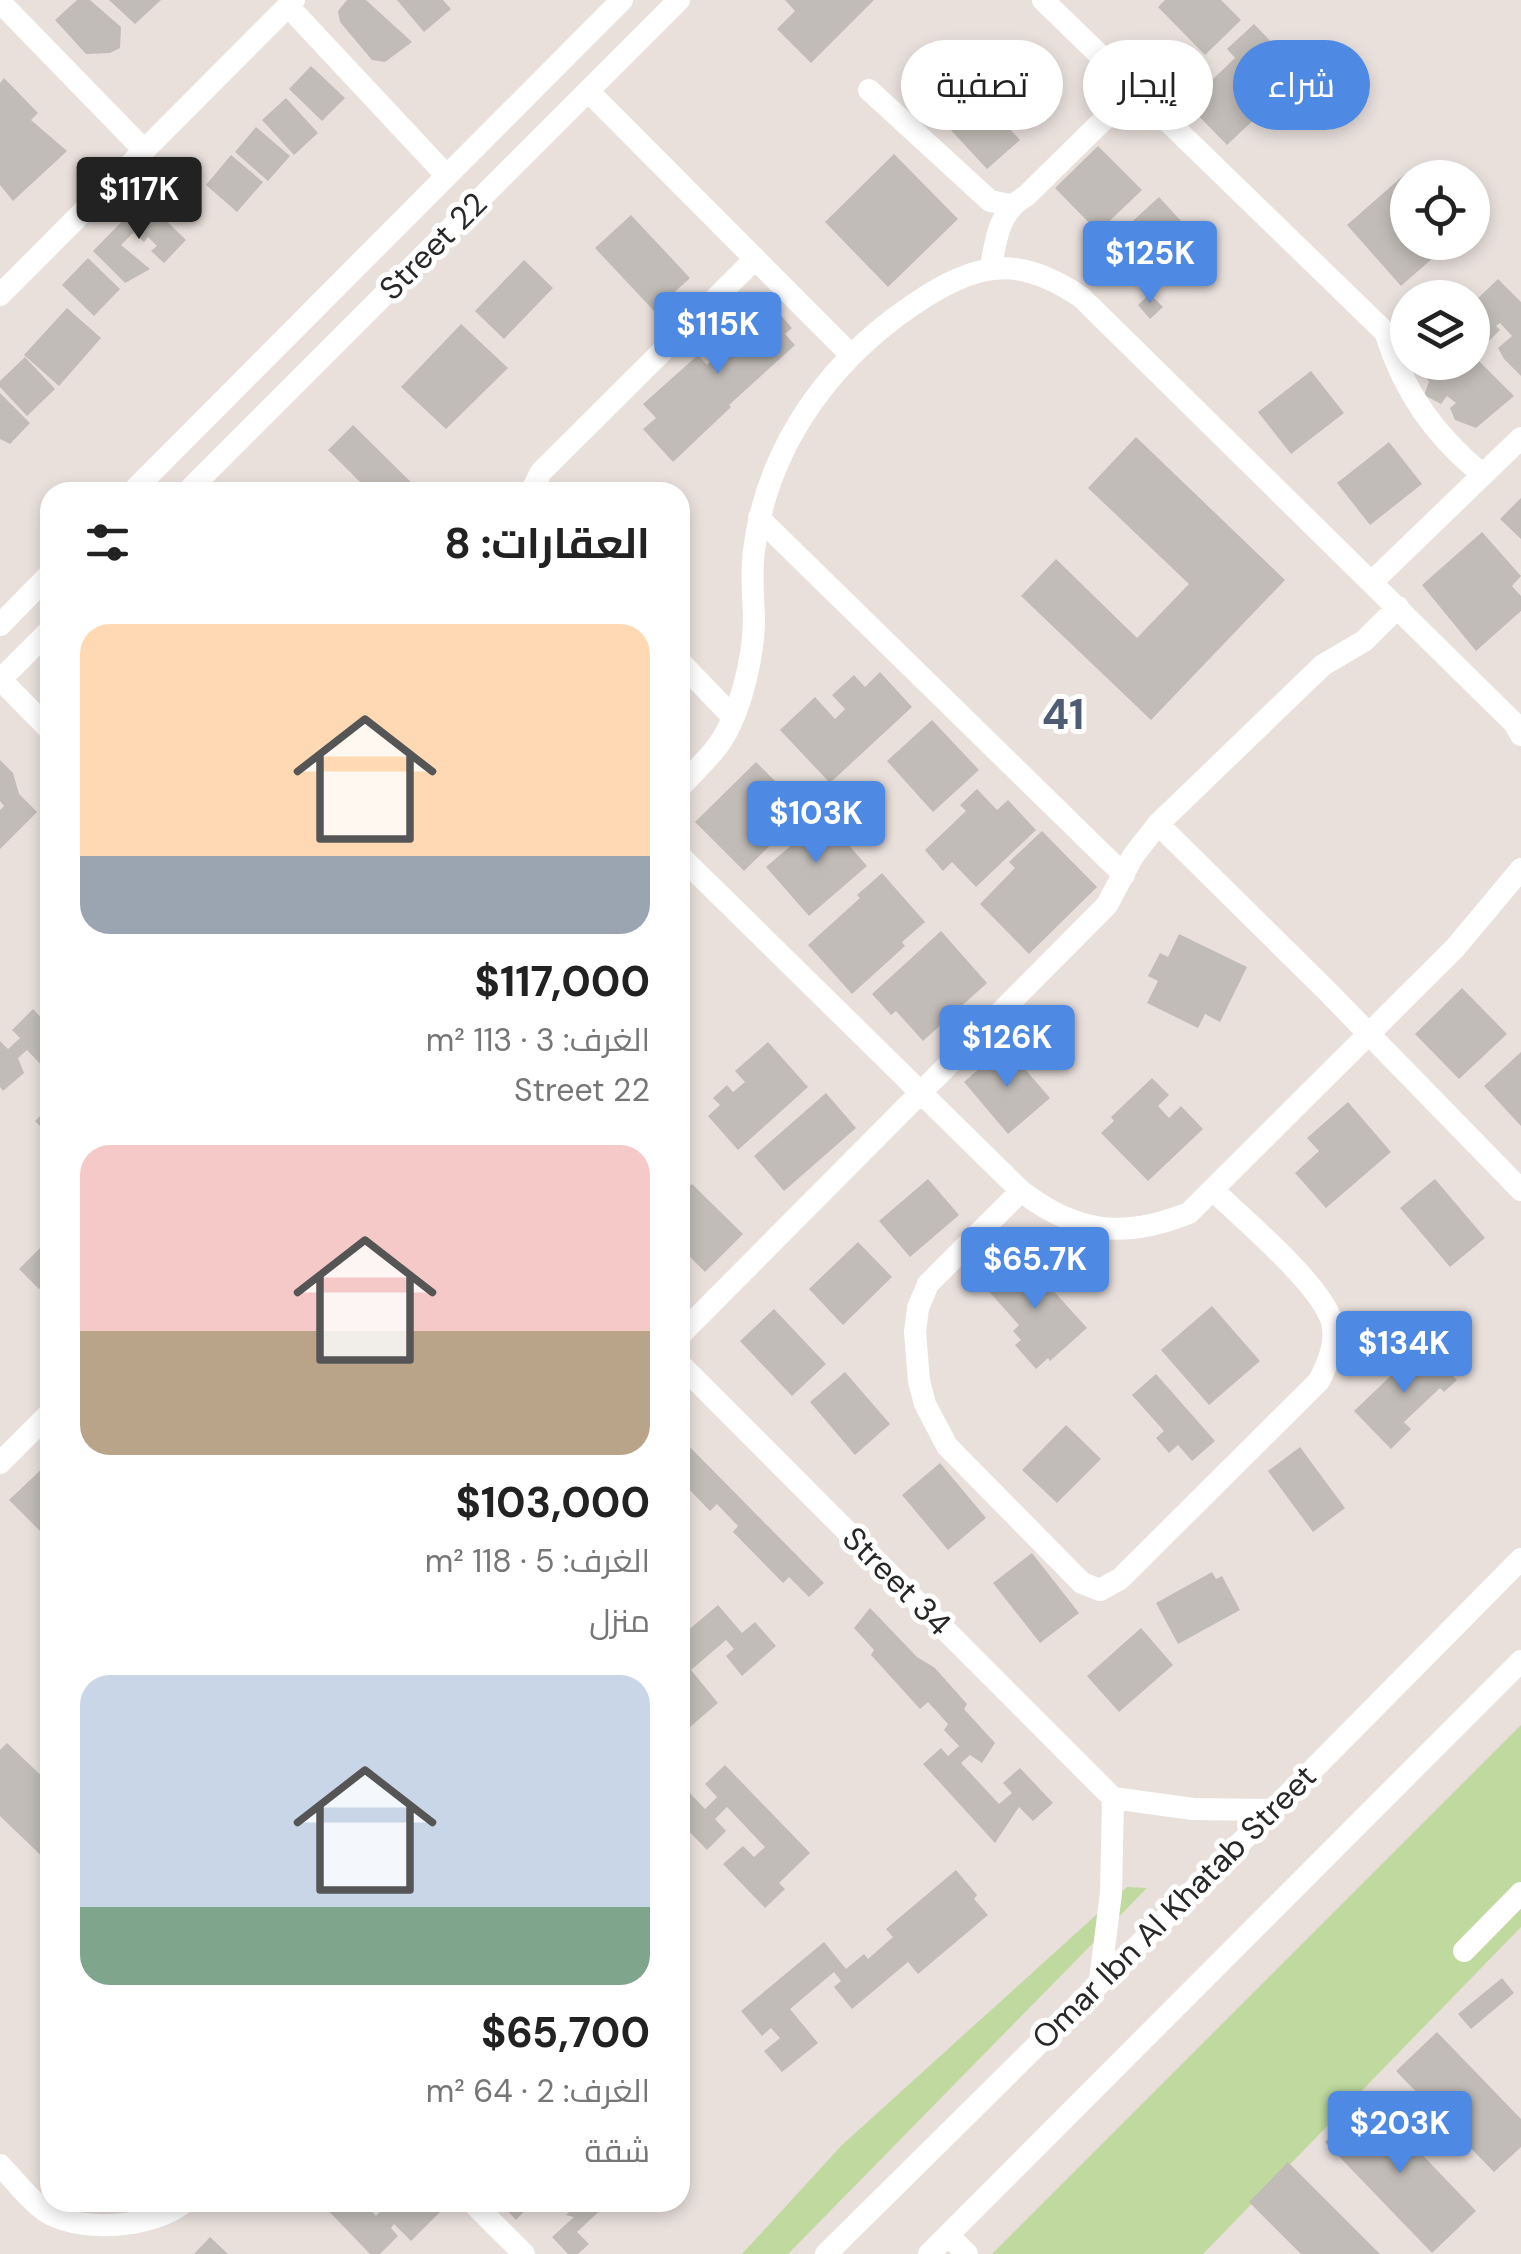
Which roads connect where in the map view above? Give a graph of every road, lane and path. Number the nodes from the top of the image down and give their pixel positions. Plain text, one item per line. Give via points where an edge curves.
1 (679, 0) edge
2 (1043, 0) edge
3 (0, 2) edge
4 (616, 2) edge
5 (290, 3) edge
6 (1083, 40) edge
7 (588, 90) junction
8 (870, 90) dead end
9 (1093, 130) edge
10 (1174, 130) edge
11 (144, 150) junction
12 (447, 176) junction
13 (1010, 205) junction
14 (755, 259) junction
15 (991, 267) junction
16 (0, 295) edge
17 (850, 354) junction
18 (1521, 438) edge
19 (1483, 474) junction
20 (142, 482) edge
21 (197, 482) edge
22 (536, 482) edge
23 (759, 518) junction
24 (1373, 581) junction
25 (40, 584) edge
26 (1398, 607) junction
27 (0, 624) edge
28 (40, 640) edge
29 (690, 672) edge
30 (0, 680) edge
31 (732, 716) junction
32 (40, 720) edge
33 (1521, 735) edge
34 (690, 776) edge
35 (1158, 824) junction
36 (690, 866) edge
37 (1521, 869) edge
38 (1124, 874) junction
39 (1369, 1034) junction
40 (923, 1094) junction
41 (1021, 1190) junction
42 (1214, 1190) junction
43 (1521, 1190) edge
44 (690, 1325) edge
45 (690, 1374) edge
46 (40, 1423) edge
47 (0, 1463) edge
48 (1521, 1559) edge
49 (1521, 1661) edge
50 (1114, 1798) junction
51 (1273, 1810) junction
52 (1521, 1893) edge
53 (1464, 1951) dead end
54 (1100, 1980) junction
55 (0, 2164) edge
56 (40, 2204) edge
57 (48, 2212) edge
58 (170, 2212) edge
59 (482, 2212) edge
60 (948, 2235) junction
61 (524, 2254) edge
62 (826, 2254) edge
63 (929, 2254) edge
64 (968, 2254) edge

1 - 7 street, Street 22
2 - 6 street
3 - 11 street
4 - 12 street, Street 22
5 - 11 street
5 - 12 street
7 - 14 street
7 - 21 street, Street 22
8 - 13 street via 990,202
9 - 13 street
10 - 19 street via 1384,332 1412,398 1456,453
11 - 16 street
12 - 20 street, Street 22
13 - 15 street
14 - 17 street
14 - 22 street
15 - 17 street via 929,294
15 - 24 street via 1024,268 1081,297
17 - 23 street via 787,441
18 - 19 street
19 - 24 street
23 - 31 street via 752,651
23 - 38 street
24 - 26 street
25 - 27 street
26 - 33 street
26 - 35 street via 1364,641 1330,658
28 - 30 street
29 - 31 street
30 - 32 street
31 - 34 street via 719,745
35 - 38 street
35 - 39 street
36 - 40 street
37 - 39 street
38 - 40 street via 1107,905
39 - 42 street
39 - 43 street
40 - 41 street
40 - 44 street
41 - 42 street via 1071,1221 1128,1230 1189,1213
41 - 42 street via 928,1284 915,1332 919,1381 947,1446 1082,1583 1100,1590 1120,1579 1320,1381 1332,1353 1332,1323 1318,1296
45 - 50 street, Street 34
46 - 47 street
48 - 51 street, Omar Ibn Al Khatab Street
49 - 60 street
50 - 51 street via 1193,1809
50 - 54 street
51 - 54 street, Omar Ibn Al Khatab Street
52 - 53 street
54 - 62 street, Omar Ibn Al Khatab Street
55 - 56 street
57 - 58 street via 92,2225 135,2224
59 - 61 street
60 - 63 street
60 - 64 street

